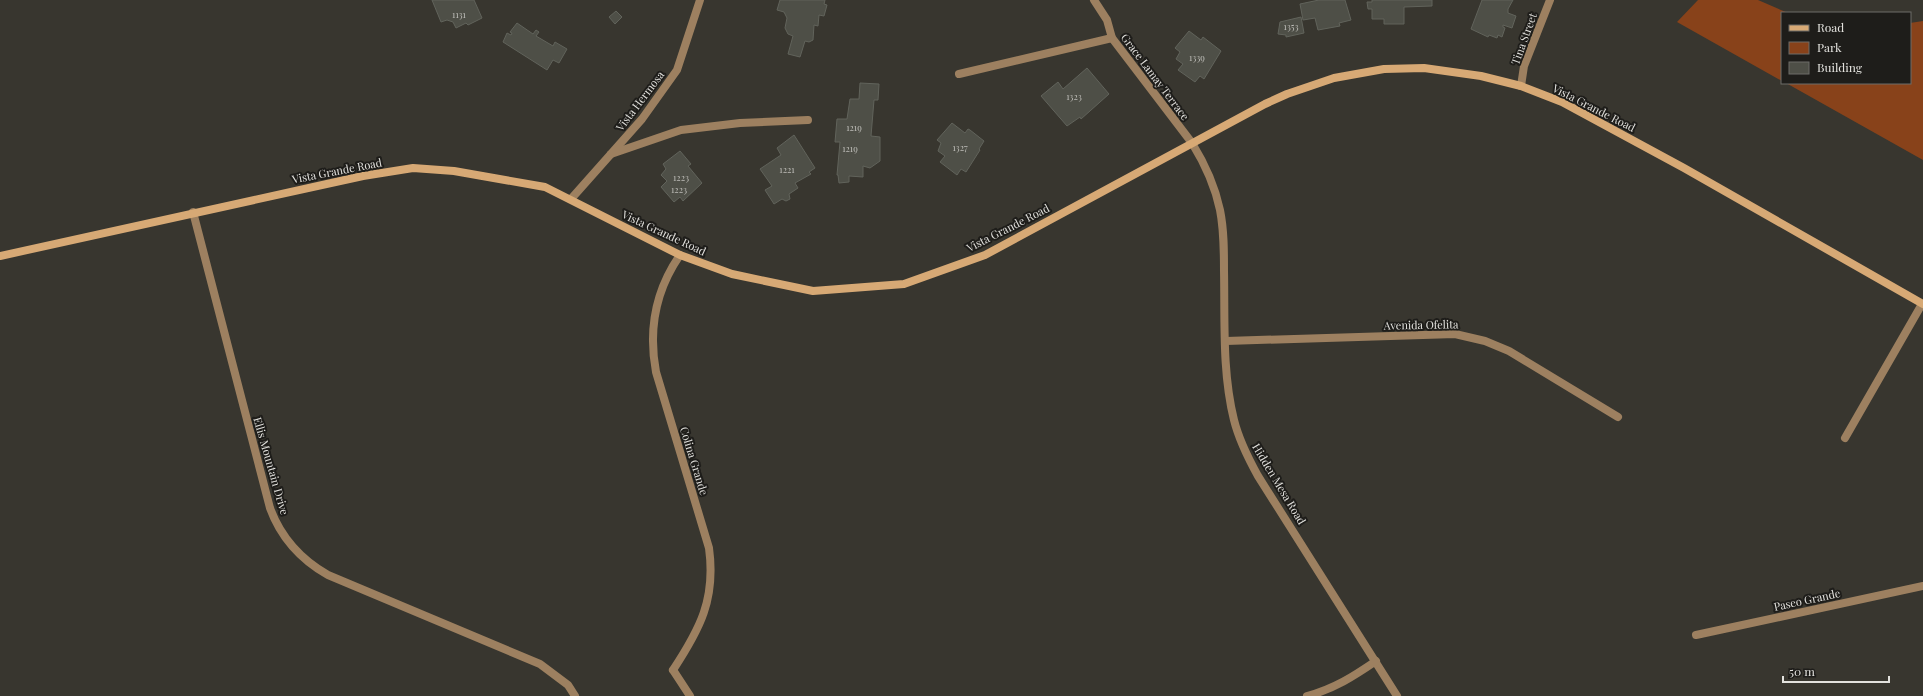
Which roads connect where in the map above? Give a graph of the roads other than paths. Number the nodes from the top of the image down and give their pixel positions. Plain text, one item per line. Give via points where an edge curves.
1 (700, 0) edge
2 (1094, 0) edge
3 (1550, 0) edge
4 (1112, 38) junction
5 (959, 74) dead end
6 (1521, 86) junction
7 (808, 120) dead end
8 (1192, 143) junction
9 (612, 154) junction
10 (571, 200) junction
11 (193, 212) junction
12 (680, 255) junction
13 (0, 256) edge
14 (1923, 304) edge
15 (1226, 341) junction
16 (1618, 417) dead end
17 (1845, 438) dead end
18 (1923, 586) edge
19 (1696, 635) dead end
20 (1376, 661) junction
21 (575, 696) edge
22 (690, 696) edge
23 (1308, 696) edge
24 (1397, 696) edge

1 - 9 street, Vista Hermosa via 677,70 645,115
2 - 4 street, Grace Lamay Terrace via 1107,20
3 - 6 street, Tina Street via 1524,66
4 - 5 street
4 - 8 street, Grace Lamay Terrace
6 - 8 street, Vista Grande Road via 1481,76 1424,68 1377,70 1334,78 1287,94
6 - 14 street, Vista Grande Road via 1562,102 1678,164
7 - 9 street via 740,123 681,130
8 - 12 street, Vista Grande Road via 984,255 904,284 813,291 732,274
8 - 15 street, Hidden Mesa Road via 1209,173 1224,229
9 - 10 street, Vista Hermosa
10 - 11 street, Vista Grande Road via 545,187 466,172 412,168
10 - 12 street, Vista Grande Road
11 - 13 street, Vista Grande Road
11 - 21 street, Ellis Mountain Drive via 270,508 286,540 305,560 328,575 540,664 568,686
12 - 22 street, Colina Grande via 665,278 656,304 652,332 656,372 709,548 711,573 708,600 700,627 672,670
14 - 17 street
15 - 16 street, Avenida Ofelita via 1456,334 1467,336 1508,351
15 - 20 street, Hidden Mesa Road via 1231,406 1244,449 1258,476
18 - 19 street, Paseo Grande
20 - 23 street via 1348,680
20 - 24 street, Hidden Mesa Road

